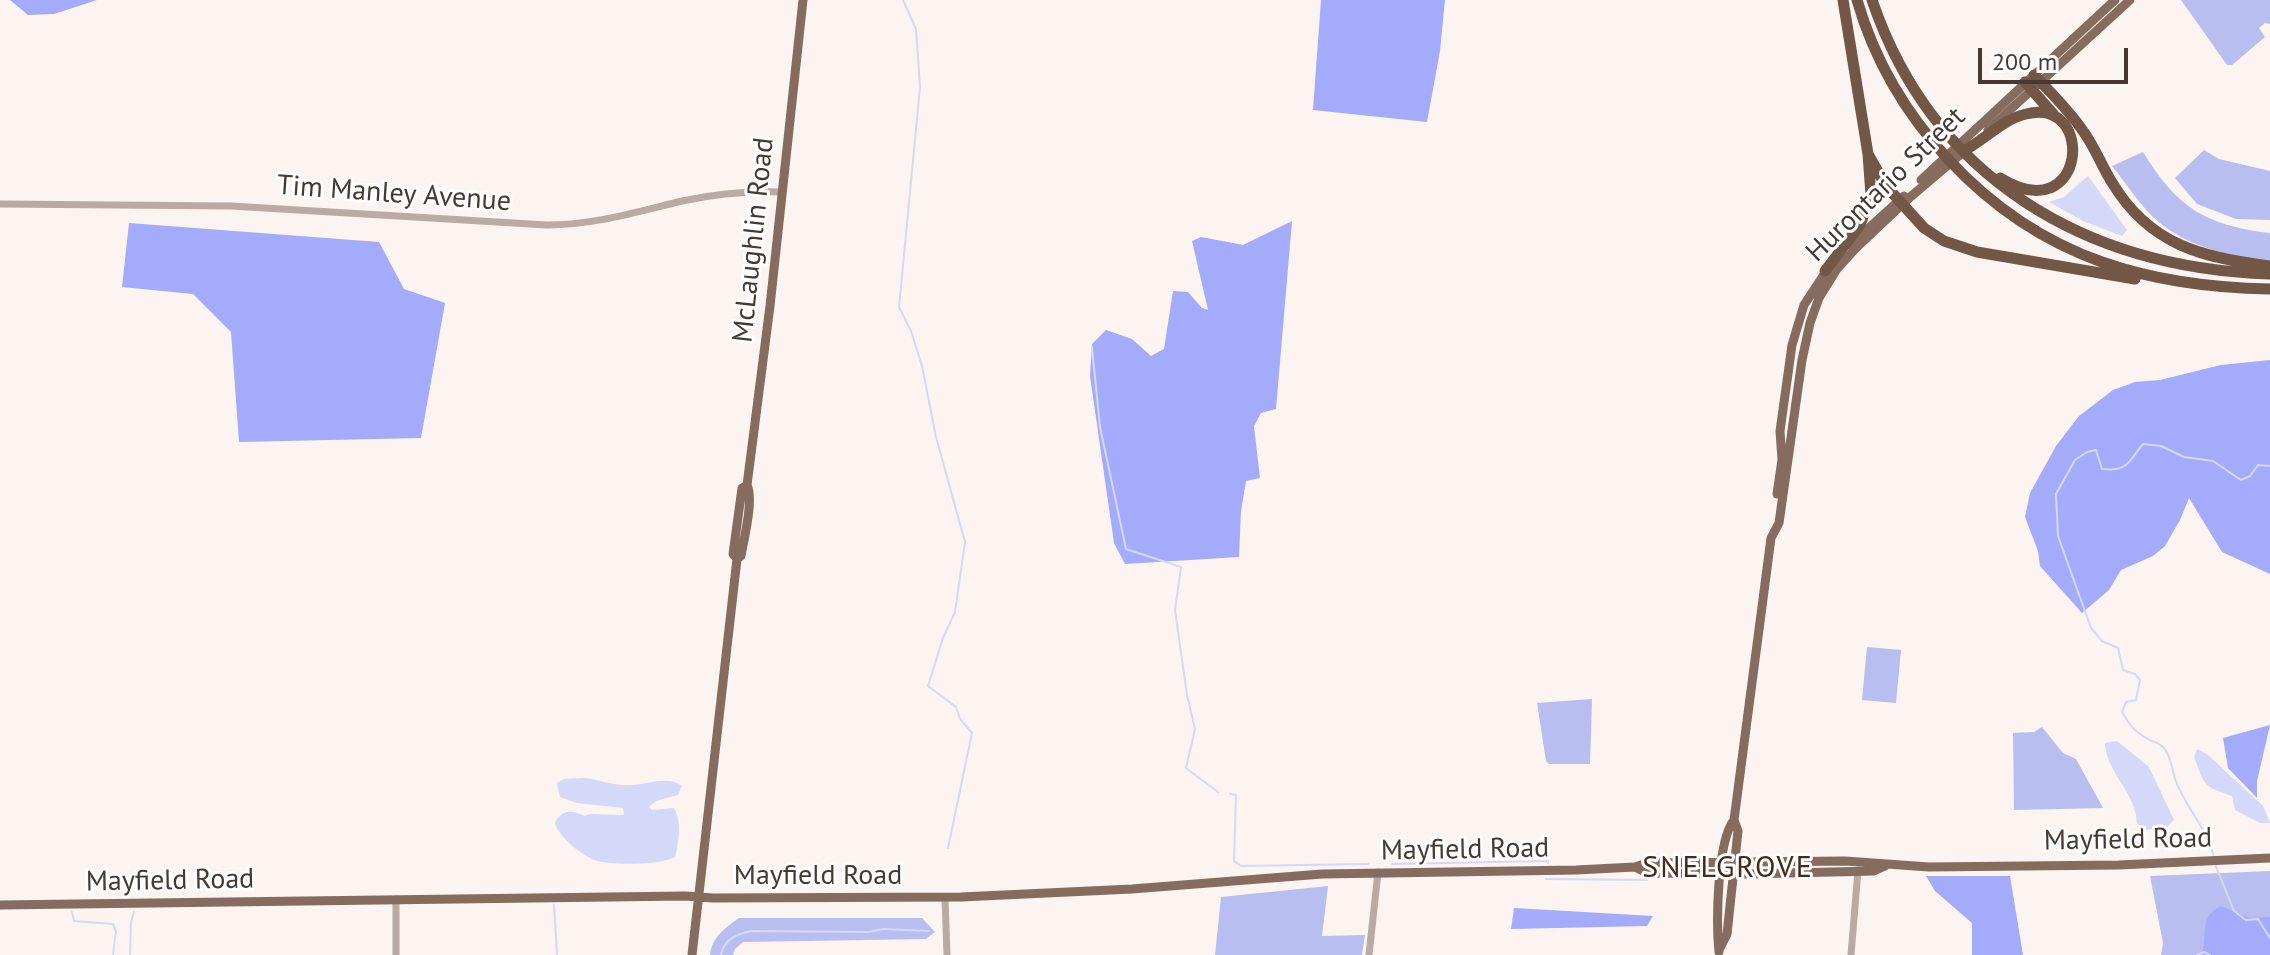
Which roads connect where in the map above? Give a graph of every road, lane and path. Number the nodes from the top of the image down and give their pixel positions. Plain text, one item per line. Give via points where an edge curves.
1 (803, 0) edge
2 (1843, 0) edge
3 (1857, 0) edge
4 (1872, 0) edge
5 (2115, 0) edge
6 (2130, 0) edge
7 (2033, 82) junction
8 (2059, 119) junction
9 (1977, 138) junction
10 (1952, 141) junction
11 (1967, 149) joint
12 (1868, 154) junction
13 (1939, 169) junction
14 (782, 192) junction
15 (1900, 203) junction
16 (0, 204) edge
17 (2270, 266) edge
18 (1825, 271) junction
19 (2270, 274) edge
20 (2183, 283) junction
21 (2270, 289) edge
22 (1774, 534) junction
23 (1734, 820) junction
24 (2270, 858) edge
25 (1723, 862) junction
26 (1735, 862) junction
27 (1635, 867) junction
28 (1858, 867) junction
29 (1378, 872) junction
30 (1721, 873) junction
31 (1733, 874) junction
32 (699, 897) junction
33 (945, 898) junction
34 (396, 899) junction
35 (0, 905) edge
36 (1718, 952) edge
37 (396, 955) edge
38 (692, 955) edge
39 (947, 955) edge
40 (1369, 955) edge
41 (1851, 955) edge

1 - 14 main road, McLaughlin Road
2 - 12 highway
3 - 20 highway via 1874,47 1914,117 1949,161 1990,199 2068,248
4 - 10 highway via 1916,94
5 - 7 main road
6 - 7 main road
7 - 8 highway
7 - 9 main road, Hurontario Street
7 - 17 highway via 2083,131 2114,186 2148,226 2187,249
8 - 9 highway via 2029,113
8 - 10 highway via 2072,139 2073,160 2065,177 2042,190 2009,184
9 - 11 highway
9 - 13 main road, Hurontario Street
10 - 19 highway via 2032,208 2103,243 2199,269
11 - 13 main road, Hurontario Street
12 - 15 highway
12 - 18 highway via 1872,183 1867,212
13 - 15 main road, Hurontario Street
14 - 16 street, Tim Manley Avenue via 684,201 581,225 231,206
14 - 32 main road, McLaughlin Road
15 - 18 main road, Hurontario Street
15 - 20 highway via 1954,246
15 - 22 main road, Hurontario Street via 1837,269 1815,307
18 - 22 main road, Hurontario Street via 1804,305 1792,345
20 - 21 highway
22 - 23 main road, Hurontario Street
23 - 25 main road, Hurontario Street via 1726,829
23 - 26 main road, Hurontario Street
24 - 28 main road, Mayfield Road via 1890,864 1874,871
25 - 26 main road, Mayfield Road
25 - 27 main road, Mayfield Road
25 - 30 main road, Hurontario Street
26 - 28 main road, Mayfield Road
26 - 31 main road, Hurontario Street
27 - 29 main road, Mayfield Road
27 - 30 main road, Mayfield Road via 1647,873
28 - 31 main road, Mayfield Road
28 - 41 street
29 - 33 main road, Mayfield Road
29 - 40 street
30 - 31 main road, Mayfield Road
30 - 36 main road, Hurontario Street
31 - 36 main road, Hurontario Street via 1727,934
32 - 33 main road, Mayfield Road
32 - 34 main road, Mayfield Road
32 - 38 main road, McLaughlin Road
33 - 39 street
34 - 35 main road, Mayfield Road
34 - 37 street

